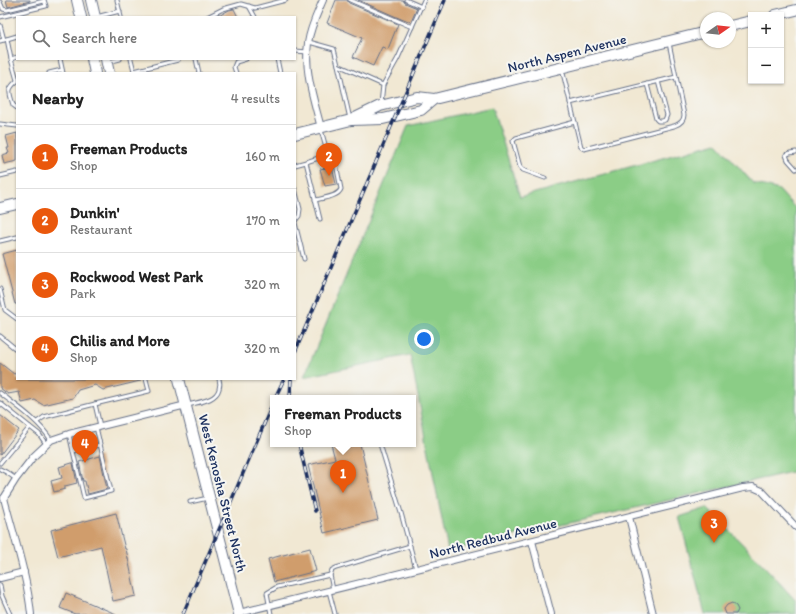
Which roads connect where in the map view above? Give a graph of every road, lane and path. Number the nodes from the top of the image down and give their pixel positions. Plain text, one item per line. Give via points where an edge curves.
1 (44, 0) edge
2 (77, 0) edge
3 (91, 0) edge
4 (117, 0) edge
5 (286, 0) edge
6 (324, 0) edge
7 (350, 0) edge
8 (406, 0) edge
9 (424, 0) edge
10 (0, 2) edge
11 (249, 6) junction
12 (422, 7) junction
13 (796, 10) edge
14 (120, 11) junction
15 (784, 13) edge
16 (81, 16) edge
17 (96, 16) edge
18 (100, 16) edge
19 (121, 16) edge
20 (209, 16) edge
21 (254, 16) edge
22 (0, 17) edge
23 (748, 22) edge
24 (0, 25) edge
25 (736, 25) edge
26 (412, 27) junction
27 (700, 34) edge
28 (16, 36) edge
29 (4, 40) edge
30 (308, 42) junction
31 (669, 42) junction
32 (296, 51) edge
33 (308, 52) junction
34 (16, 57) edge
35 (11, 59) junction
36 (60, 60) edge
37 (92, 60) edge
38 (131, 60) edge
39 (178, 60) edge
40 (196, 60) edge
41 (243, 60) edge
42 (276, 60) edge
43 (106, 61) edge
44 (338, 65) junction
45 (561, 68) junction
46 (63, 71) edge
47 (95, 72) edge
48 (109, 72) edge
49 (134, 72) edge
50 (199, 72) edge
51 (236, 72) edge
52 (280, 72) edge
53 (16, 76) edge
54 (676, 76) junction
55 (16, 81) edge
56 (658, 81) junction
57 (647, 84) junction
58 (383, 85) junction
59 (434, 99) junction
60 (570, 103) junction
61 (380, 106) junction
62 (16, 107) edge
63 (351, 120) junction
64 (575, 122) junction
65 (0, 124) edge
66 (16, 126) edge
67 (321, 128) junction
68 (296, 134) edge
69 (796, 152) edge
70 (328, 155) junction
71 (306, 162) junction
72 (296, 165) edge
73 (796, 169) edge
74 (16, 172) edge
75 (0, 176) edge
76 (545, 178) dead end
77 (296, 193) edge
78 (315, 200) junction
79 (16, 204) edge
80 (0, 208) edge
81 (320, 219) dead end
82 (296, 220) edge
83 (296, 226) edge
84 (16, 237) edge
85 (0, 241) edge
86 (304, 259) dead end
87 (0, 289) edge
88 (16, 318) edge
89 (0, 336) edge
90 (16, 349) edge
91 (146, 380) edge
92 (179, 380) edge
93 (220, 380) edge
94 (0, 393) edge
95 (0, 403) edge
96 (95, 404) junction
97 (186, 405) junction
98 (37, 422) junction
99 (30, 427) junction
100 (98, 427) junction
101 (69, 434) junction
102 (51, 440) junction
103 (46, 444) junction
104 (100, 445) junction
105 (381, 447) edge
106 (73, 452) junction
107 (0, 464) edge
108 (0, 469) edge
109 (16, 479) junction
110 (2, 497) edge
111 (209, 497) junction
112 (190, 502) dead end
113 (629, 517) junction
114 (796, 527) edge
115 (532, 541) junction
116 (410, 546) junction
117 (416, 569) junction
118 (24, 572) junction
119 (330, 575) junction
120 (0, 578) edge
121 (0, 586) edge
122 (331, 590) junction
123 (1, 597) edge
124 (269, 605) junction
125 (239, 613) edge
126 (10, 614) edge
127 (31, 614) edge
128 (271, 614) edge
129 (333, 614) edge
130 (551, 614) edge
131 (653, 614) edge

1 - 10 lane via 7,10 4,10
1 - 22 lane via 46,6
2 - 16 main road
3 - 17 main road
4 - 14 lane
5 - 11 lane via 255,8
6 - 30 street
7 - 26 lane
8 - 12 lane
9 - 12 lane
11 - 20 lane via 241,4
11 - 21 lane
12 - 26 lane
13 - 15 main road
14 - 18 lane
14 - 19 lane
23 - 25 main road
24 - 29 lane
26 - 58 lane
27 - 31 main road, North Aspen Avenue
28 - 29 lane
29 - 35 lane
30 - 33 street
30 - 44 lane via 334,49
31 - 45 main road, North Aspen Avenue
31 - 54 lane
32 - 33 lane
33 - 67 street via 310,85
34 - 35 lane
35 - 53 lane
36 - 46 lane
37 - 47 main road
38 - 49 lane
39 - 49 lane
40 - 50 lane
41 - 51 lane via 236,62
42 - 52 lane
43 - 48 main road
44 - 58 lane
44 - 63 lane
45 - 59 main road, North Aspen Avenue
45 - 60 lane
54 - 56 lane
54 - 64 lane via 684,118 674,126 584,149 581,147
55 - 62 lane via 9,90
56 - 57 lane
56 - 57 lane via 667,115 662,122 656,119
57 - 60 lane
58 - 61 lane
59 - 61 main road, North Aspen Avenue via 417,97
59 - 63 main road, North Aspen Avenue via 421,110 383,119
60 - 64 lane
61 - 63 main road, North Aspen Avenue
63 - 67 main road, North Aspen Avenue
64 - 76 lane via 513,141 520,167
65 - 66 lane
67 - 68 main road, North Aspen Avenue
67 - 70 lane
69 - 73 lane via 786,155
70 - 71 lane
70 - 78 lane via 336,164 341,188 336,194
71 - 72 lane
71 - 78 lane
74 - 75 lane
77 - 82 lane via 300,209
78 - 81 lane
79 - 80 main road
83 - 86 lane
84 - 85 lane
87 - 88 lane via 5,310
89 - 90 lane
91 - 96 lane via 149,391
92 - 97 main road, West Kenosha Street North
93 - 97 lane via 216,395
94 - 98 lane
95 - 99 lane
96 - 98 lane via 44,417
96 - 100 lane
97 - 100 street
97 - 111 main road, West Kenosha Street North
98 - 102 lane
99 - 103 lane
99 - 107 lane
100 - 101 street
100 - 104 lane
101 - 102 street
101 - 106 lane
102 - 103 street
103 - 109 street via 33,456
104 - 106 lane
104 - 106 lane via 112,491 84,498
105 - 116 lane
108 - 109 lane
109 - 110 street
110 - 118 street
111 - 112 lane
111 - 125 main road, West Kenosha Street North
113 - 114 street, North Redbud Avenue via 753,487 762,491
113 - 115 street, North Redbud Avenue
113 - 131 street
115 - 117 street, North Redbud Avenue
115 - 130 street
116 - 117 lane
116 - 119 lane via 336,568
117 - 122 street, North Redbud Avenue
118 - 120 street
118 - 127 street
119 - 122 lane
119 - 124 lane via 277,587 267,593
121 - 123 lane
122 - 124 street, North Redbud Avenue
122 - 129 lane
123 - 126 lane
124 - 125 street, North Redbud Avenue
124 - 128 lane

